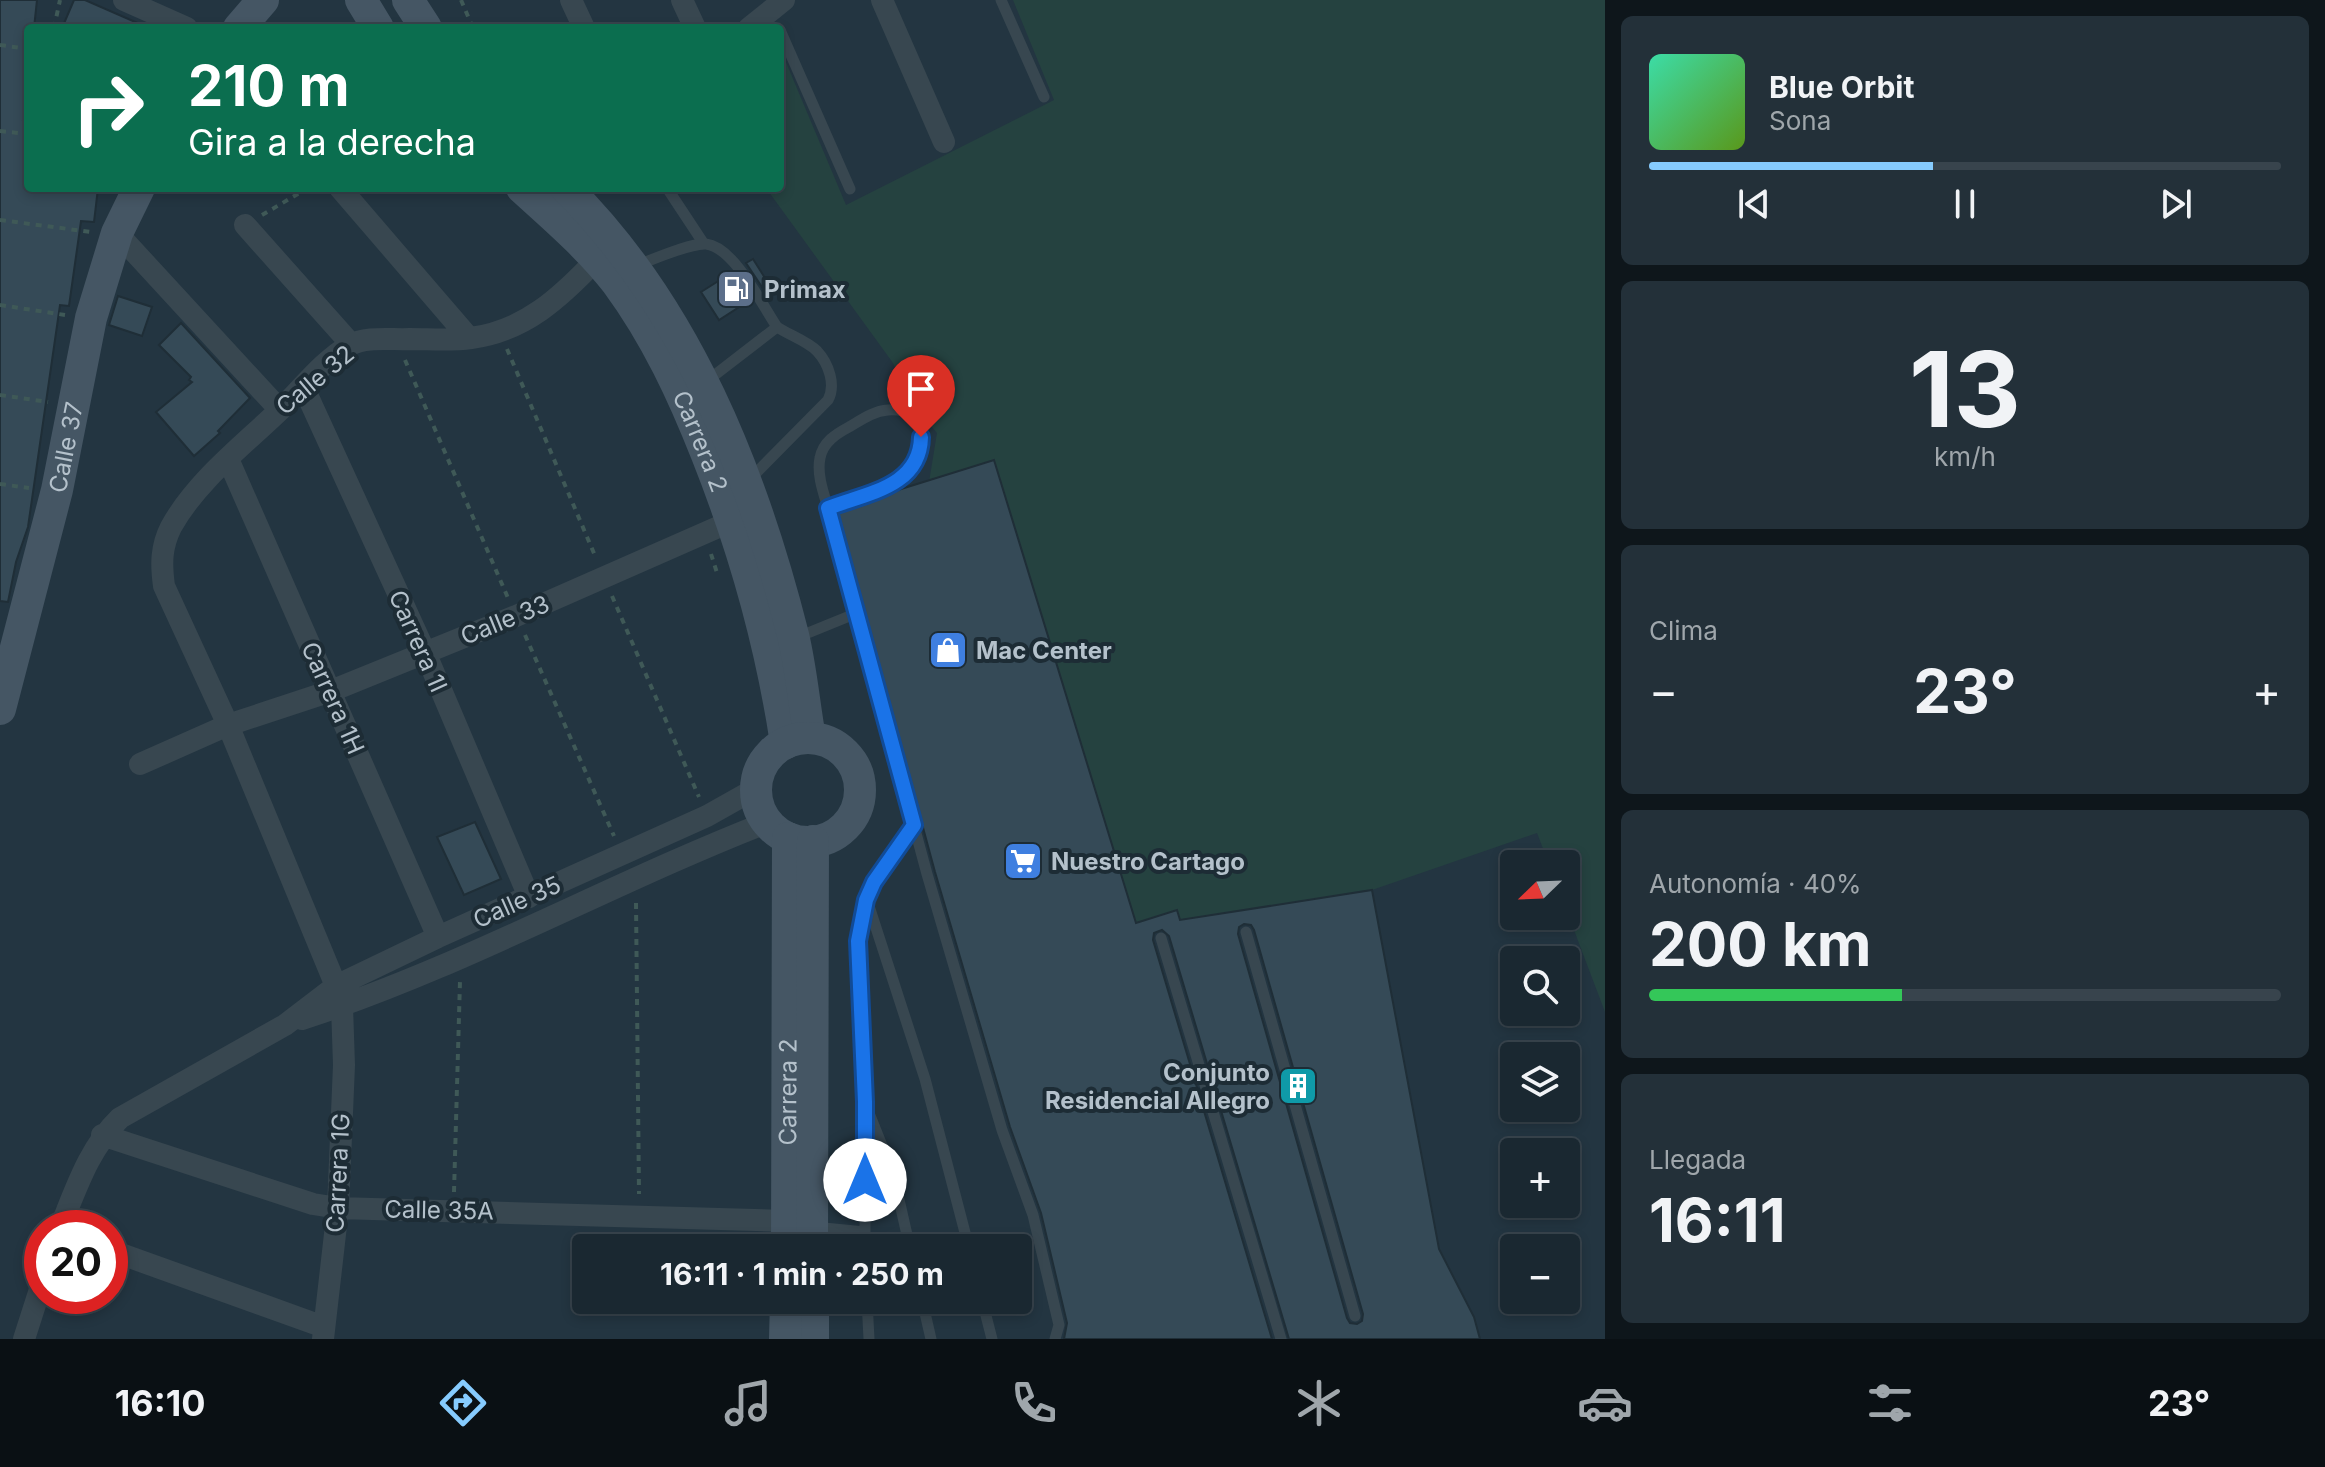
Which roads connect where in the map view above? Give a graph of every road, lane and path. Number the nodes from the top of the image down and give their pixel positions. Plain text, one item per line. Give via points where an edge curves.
1 (60, 0) edge
2 (124, 0) edge
3 (263, 0) edge
4 (361, 0) edge
5 (408, 0) edge
6 (461, 0) edge
7 (571, 0) edge
8 (682, 0) edge
9 (882, 0) edge
10 (1001, 0) edge
11 (55, 24) edge
12 (178, 24) edge
13 (242, 24) edge
14 (376, 24) edge
15 (423, 24) edge
16 (471, 24) edge
17 (582, 24) edge
18 (693, 24) edge
19 (784, 31) edge
20 (0, 45) edge
21 (24, 48) edge
22 (1044, 97) dead end
23 (0, 131) edge
24 (24, 134) edge
25 (944, 142) dead end
26 (850, 189) dead end
27 (136, 192) edge
28 (301, 192) edge
29 (343, 192) edge
30 (526, 192) edge
31 (569, 192) edge
32 (670, 192) edge
33 (0, 220) edge
34 (245, 225) joint
35 (107, 233) junction
36 (704, 244) junction
37 (597, 259) junction
38 (635, 267) junction
39 (0, 305) edge
40 (76, 316) dead end
41 (777, 327) junction
42 (469, 338) junction
43 (351, 344) junction
44 (704, 383) junction
45 (303, 386) junction
46 (0, 395) edge
47 (54, 403) dead end
48 (280, 410) junction
49 (228, 459) junction
50 (0, 484) edge
51 (746, 484) junction
52 (42, 490) dead end
53 (828, 508) junction
54 (732, 521) junction
55 (857, 613) junction
56 (794, 638) junction
57 (425, 652) junction
58 (331, 691) junction
59 (0, 709) edge
60 (228, 725) junction
61 (798, 740) junction
62 (140, 764) dead end
63 (755, 789) junction
64 (914, 825) junction
65 (790, 834) junction
66 (635, 879) junction
67 (529, 897) junction
68 (866, 900) junction
69 (1246, 932) dead end
70 (438, 937) junction
71 (1161, 938) dead end
72 (461, 958) junction
73 (339, 996) junction
74 (865, 1102) junction
75 (102, 1135) junction
76 (338, 1208) junction
77 (67, 1210) edge
78 (453, 1210) junction
79 (639, 1217) junction
80 (865, 1232) joint
81 (783, 1234) edge
82 (800, 1234) edge
83 (832, 1234) edge
84 (907, 1234) edge
85 (965, 1234) edge
86 (128, 1257) edge
87 (35, 1314) edge
88 (786, 1314) edge
89 (813, 1314) edge
90 (868, 1314) edge
91 (925, 1314) edge
92 (986, 1314) edge
93 (1355, 1316) dead end
94 (324, 1333) edge
95 (29, 1338) edge
96 (785, 1339) edge
97 (813, 1339) edge
98 (869, 1339) edge
99 (931, 1339) edge
100 (992, 1339) edge
101 (1055, 1339) edge
102 (1281, 1339) edge

1 - 11 path
2 - 12 street
3 - 13 main road
4 - 14 main road
5 - 15 main road
6 - 16 path
7 - 17 street
8 - 18 street
9 - 25 street
10 - 22 lane
19 - 26 lane
20 - 21 path
23 - 24 path
27 - 35 main road, Calle 37
28 - 34 path
29 - 42 street
30 - 37 main road, Carrera 2
31 - 38 main road, Carrera 2
32 - 36 lane
33 - 35 path
34 - 43 street
35 - 48 street
35 - 59 main road, Calle 37 via 57,490
36 - 38 lane
36 - 41 lane via 732,260
37 - 42 street, Calle 32 via 560,298 528,319
37 - 54 main road, Carrera 2 via 640,315 665,360
38 - 44 main road, Carrera 2
39 - 40 path
41 - 44 lane
41 - 51 lane via 817,351 833,390
42 - 43 street, Calle 32
43 - 45 street, Calle 32
44 - 51 main road, Carrera 2
45 - 48 street, Calle 32
45 - 57 street, Carrera 1I
46 - 47 path
48 - 49 street, Calle 32
49 - 58 street, Carrera 1H
49 - 60 street, Calle 32 via 183,508 163,545 161,563 164,586
50 - 52 path
51 - 56 main road, Carrera 2
53 - 53 lane via 819,462 828,441 880,411 912,415 921,449 907,474
53 - 55 lane
54 - 57 street, Calle 33
54 - 61 main road, Carrera 2
55 - 56 lane
55 - 64 lane
56 - 61 main road, Carrera 2
57 - 58 street, Calle 33
57 - 67 street, Carrera 1I
58 - 60 street, Calle 33
58 - 70 street, Carrera 1H
60 - 62 street, Calle 33
60 - 73 street
61 - 63 main road via 773,751
61 - 65 main road via 826,741 840,749 855,768 860,792 857,808 837,834
63 - 65 main road via 759,807
63 - 67 street, Calle 35
64 - 68 lane
64 - 101 lane via 1002,1130 1033,1215 1059,1325
65 - 66 street, Calle 35
65 - 82 main road, Carrera 2 via 811,1191
66 - 72 street, Calle 35
66 - 79 path
67 - 70 street, Calle 35
68 - 74 lane via 857,969
68 - 85 lane via 925,1079
69 - 93 lane
70 - 73 street, Calle 35
71 - 102 lane
72 - 73 street, Calle 35
72 - 78 path
73 - 75 street, Calle 35 via 120,1118
73 - 76 street, Carrera 1G via 344,1065
74 - 80 lane
74 - 84 lane via 893,1173
75 - 76 street, Calle 35A
75 - 77 street
76 - 78 street, Calle 35A
76 - 94 street, Carrera 1G
78 - 79 street, Calle 35A
79 - 81 street, Calle 35A
80 - 83 lane
86 - 94 street
87 - 95 street
88 - 96 main road
89 - 97 main road
90 - 98 lane
91 - 99 lane
92 - 100 lane

